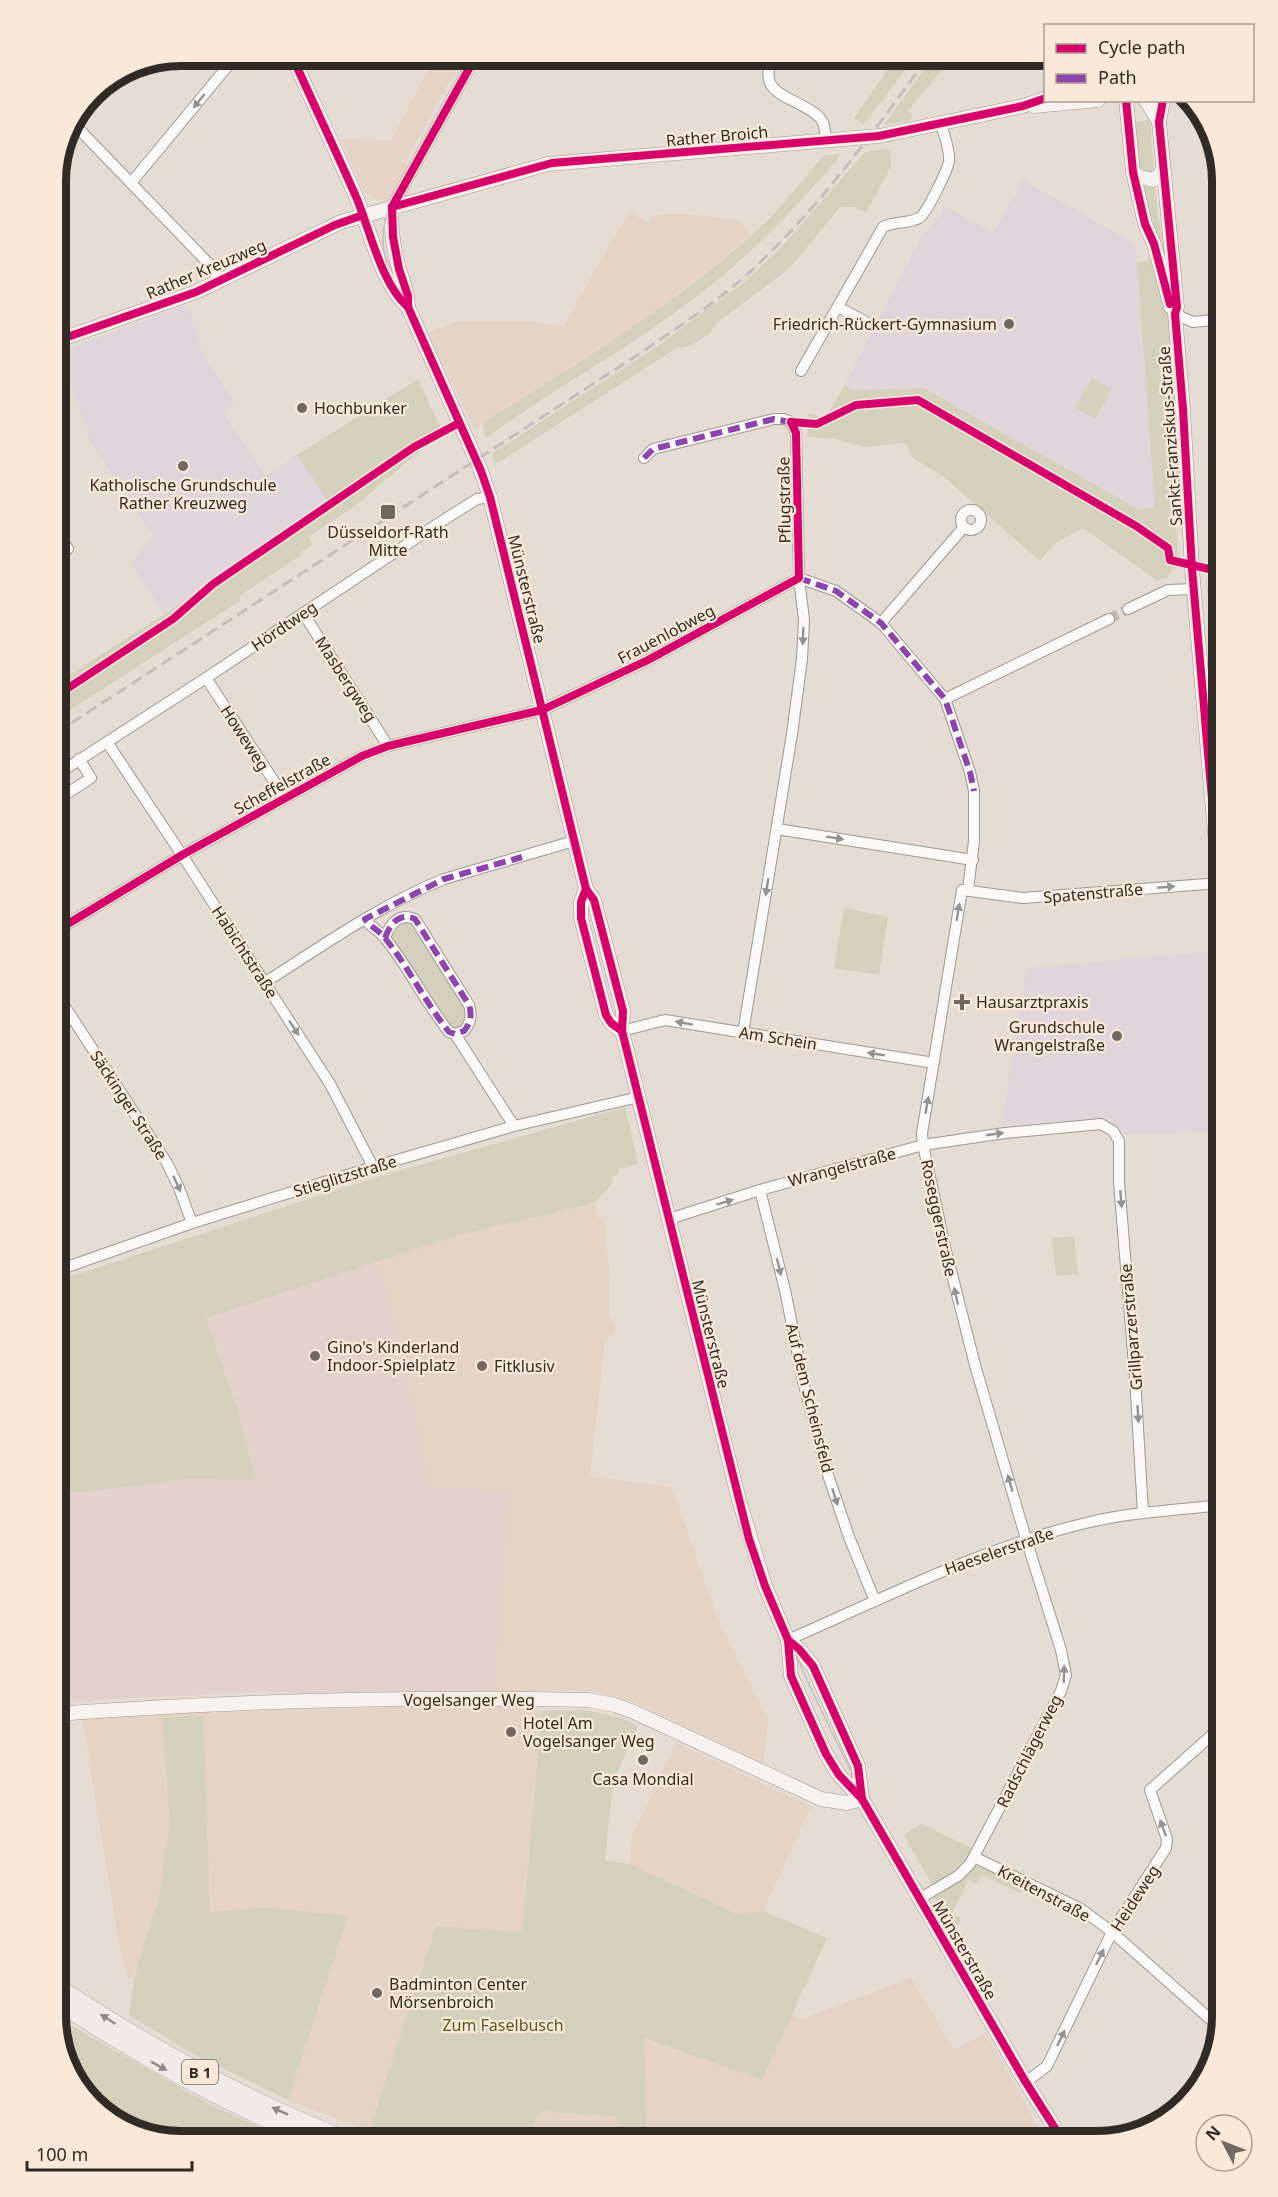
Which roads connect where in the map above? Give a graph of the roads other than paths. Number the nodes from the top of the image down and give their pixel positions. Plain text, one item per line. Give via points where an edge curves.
1 (228, 66) edge
2 (296, 66) edge
3 (470, 66) edge
4 (770, 66) edge
5 (1044, 99) edge
6 (1083, 102) edge
7 (1126, 102) edge
8 (1147, 102) edge
9 (1163, 102) edge
10 (1023, 106) junction
11 (1159, 122) junction
12 (941, 124) junction
13 (79, 129) edge
14 (826, 140) junction
15 (1162, 169) junction
16 (1133, 172) junction
17 (131, 183) junction
18 (392, 207) junction
19 (363, 215) junction
20 (219, 281) junction
21 (408, 307) junction
22 (838, 307) junction
23 (1175, 314) junction
24 (1212, 320) edge
25 (870, 324) dead end
26 (66, 338) edge
27 (801, 371) dead end
28 (644, 458) dead end
29 (490, 497) junction
30 (964, 527) dead end
31 (66, 546) edge
32 (68, 549) dead end
33 (800, 578) junction
34 (1194, 589) junction
35 (1128, 609) tunnel mouth
36 (303, 613) junction
37 (1109, 619) tunnel mouth
38 (881, 623) junction
39 (206, 678) junction
40 (945, 699) junction
41 (543, 711) junction
42 (107, 742) junction
43 (388, 746) junction
44 (79, 759) junction
45 (66, 769) edge
46 (1212, 793) edge
47 (66, 794) edge
48 (285, 798) junction
49 (777, 829) junction
50 (574, 841) junction
51 (182, 855) junction
52 (973, 860) junction
53 (1212, 884) edge
54 (965, 890) junction
55 (403, 899) junction
56 (365, 919) junction
57 (415, 919) junction
58 (66, 925) edge
59 (385, 938) junction
60 (264, 983) junction
61 (66, 1008) edge
62 (622, 1031) junction
63 (743, 1033) junction
64 (455, 1034) junction
65 (934, 1063) junction
66 (639, 1097) junction
67 (514, 1126) junction
68 (1119, 1141) joint
69 (923, 1145) junction
70 (374, 1167) junction
71 (760, 1190) junction
72 (669, 1219) junction
73 (192, 1223) junction
74 (66, 1267) edge
75 (1212, 1506) edge
76 (1143, 1513) junction
77 (1026, 1539) junction
78 (875, 1601) junction
79 (788, 1640) junction
80 (66, 1713) edge
81 (1212, 1735) edge
82 (862, 1799) junction
83 (974, 1857) junction
84 (919, 1899) junction
85 (1112, 1932) junction
86 (66, 1991) edge
87 (66, 2008) edge
88 (1212, 2021) edge
89 (1026, 2082) junction
90 (1045, 2115) junction
91 (292, 2131) edge
92 (329, 2131) edge
93 (1050, 2131) edge
94 (1056, 2131) edge

1 -> 17 street
2 - 19 street, Münsterstraße
3 - 18 street
4 - 14 street via 773,89 822,119
5 - 10 street, Rather Broich
6 - 10 street, Rather Broich
7 - 16 street, Sankt-Franziskus-Straße
8 - 11 street
9 - 11 street, Sankt-Franziskus-Straße
10 - 12 street, Rather Broich
11 - 15 street, Sankt-Franziskus-Straße
12 - 14 street, Rather Broich via 879,136
12 - 22 street via 948,164 924,213 883,227
13 - 17 street
14 - 18 street, Rather Broich via 552,163
15 - 16 street via 1153,180
15 - 23 street, Sankt-Franziskus-Straße via 1178,307
16 - 23 street, Sankt-Franziskus-Straße via 1145,224
17 - 20 street via 212,267
18 - 19 street, Rather Broich
18 - 21 street, Münsterstraße via 393,237
19 - 20 street, Rather Kreuzweg
19 - 21 street, Münsterstraße via 398,298
20 - 26 street, Rather Kreuzweg
21 - 29 street, Münsterstraße
22 - 25 street
22 - 27 street
23 - 24 street via 1192,322
23 - 34 street, Sankt-Franziskus-Straße
28 - 33 street, Pflugstraße via 653,449 763,422 791,422 796,433
29 - 36 street, Hördtweg via 477,500 439,523
29 - 41 street, Münsterstraße
30 - 38 street
31 - 32 street
33 - 38 street via 834,590
33 - 41 street, Frauenlobweg
33 -> 49 street, Pflugstraße via 802,659
34 - 35 street via 1168,590
34 - 46 street, Sankt-Franziskus-Straße
36 - 39 street, Hördtweg
36 - 43 street, Masbergweg
37 - 40 street
38 - 40 street
39 - 42 street, Hördtweg
39 - 48 street, Howeweg
40 - 52 street via 974,791
41 - 43 street, Scheffelstraße
41 - 50 street, Münsterstraße
42 - 44 street, Hördtweg
42 - 51 street, Habichtstraße
43 - 48 street, Scheffelstraße via 336,768
44 - 45 street, Hördtweg
44 - 47 street, Hördtweg via 91,778
48 - 51 street, Scheffelstraße
49 -> 52 street
49 -> 63 street, Pflugstraße
50 - 55 street via 444,879
50 - 62 street, Münsterstraße via 623,1011
51 - 58 street, Scheffelstraße
51 - 60 street, Habichtstraße
52 - 54 street
54 -> 53 street, Spatenstraße via 1023,898
65 -> 54 street, Roseggerstraße
55 - 56 street
55 - 57 street
56 - 59 street
56 - 60 street
57 - 59 street via 396,919
57 - 64 street via 471,1010 468,1026
59 - 64 street via 426,1001 449,1032
60 -> 70 street, Habichtstraße via 330,1084
61 -> 73 street, Säckinger Straße via 167,1163
63 -> 62 street, Am Schein via 665,1020
62 - 66 street, Münsterstraße
65 -> 63 street, Am Schein
64 - 67 street
69 -> 65 street, Roseggerstraße
66 - 67 street, Stieglitzstraße
66 - 72 street, Münsterstraße
67 - 70 street, Stieglitzstraße
69 -> 68 street, Wrangelstraße via 1101,1124 1113,1131
68 -> 76 street, Grillparzerstraße
69 - 71 street, Wrangelstraße
77 -> 69 street, Roseggerstraße via 960,1313
70 - 73 street, Stieglitzstraße
72 -> 71 street, Wrangelstraße
71 -> 78 street, Auf dem Scheinsfeld via 827,1473
72 - 79 street, Münsterstraße via 749,1539
73 - 74 street, Stieglitzstraße
75 - 76 street, Haeselerstraße
76 - 77 street, Haeselerstraße
77 - 78 street, Haeselerstraße via 957,1564
83 -> 77 street, Radschlägerweg via 1065,1678 1061,1650
78 - 79 street, Haeselerstraße
79 - 82 street, Münsterstraße via 813,1666 858,1766
79 - 82 street, Münsterstraße via 790,1676 826,1754
80 - 82 street, Vogelsanger Weg via 232,1704 588,1700 634,1712 821,1799 847,1803
85 -> 81 street, Heideweg via 1167,1844 1150,1790
82 - 84 street, Münsterstraße
83 - 84 street, Radschlägerweg via 958,1876
83 - 85 street, Kreitenstraße via 1081,1909
84 - 89 street, Münsterstraße
85 - 88 street, Kreitenstraße
89 -> 85 street, Heideweg via 1047,2067
92 -> 86 main road, B 1 via 203,2074
87 -> 91 main road, B 1 via 198,2087
89 - 90 street, Münsterstraße
90 - 93 street, Münsterstraße
90 - 94 street, Münsterstraße

